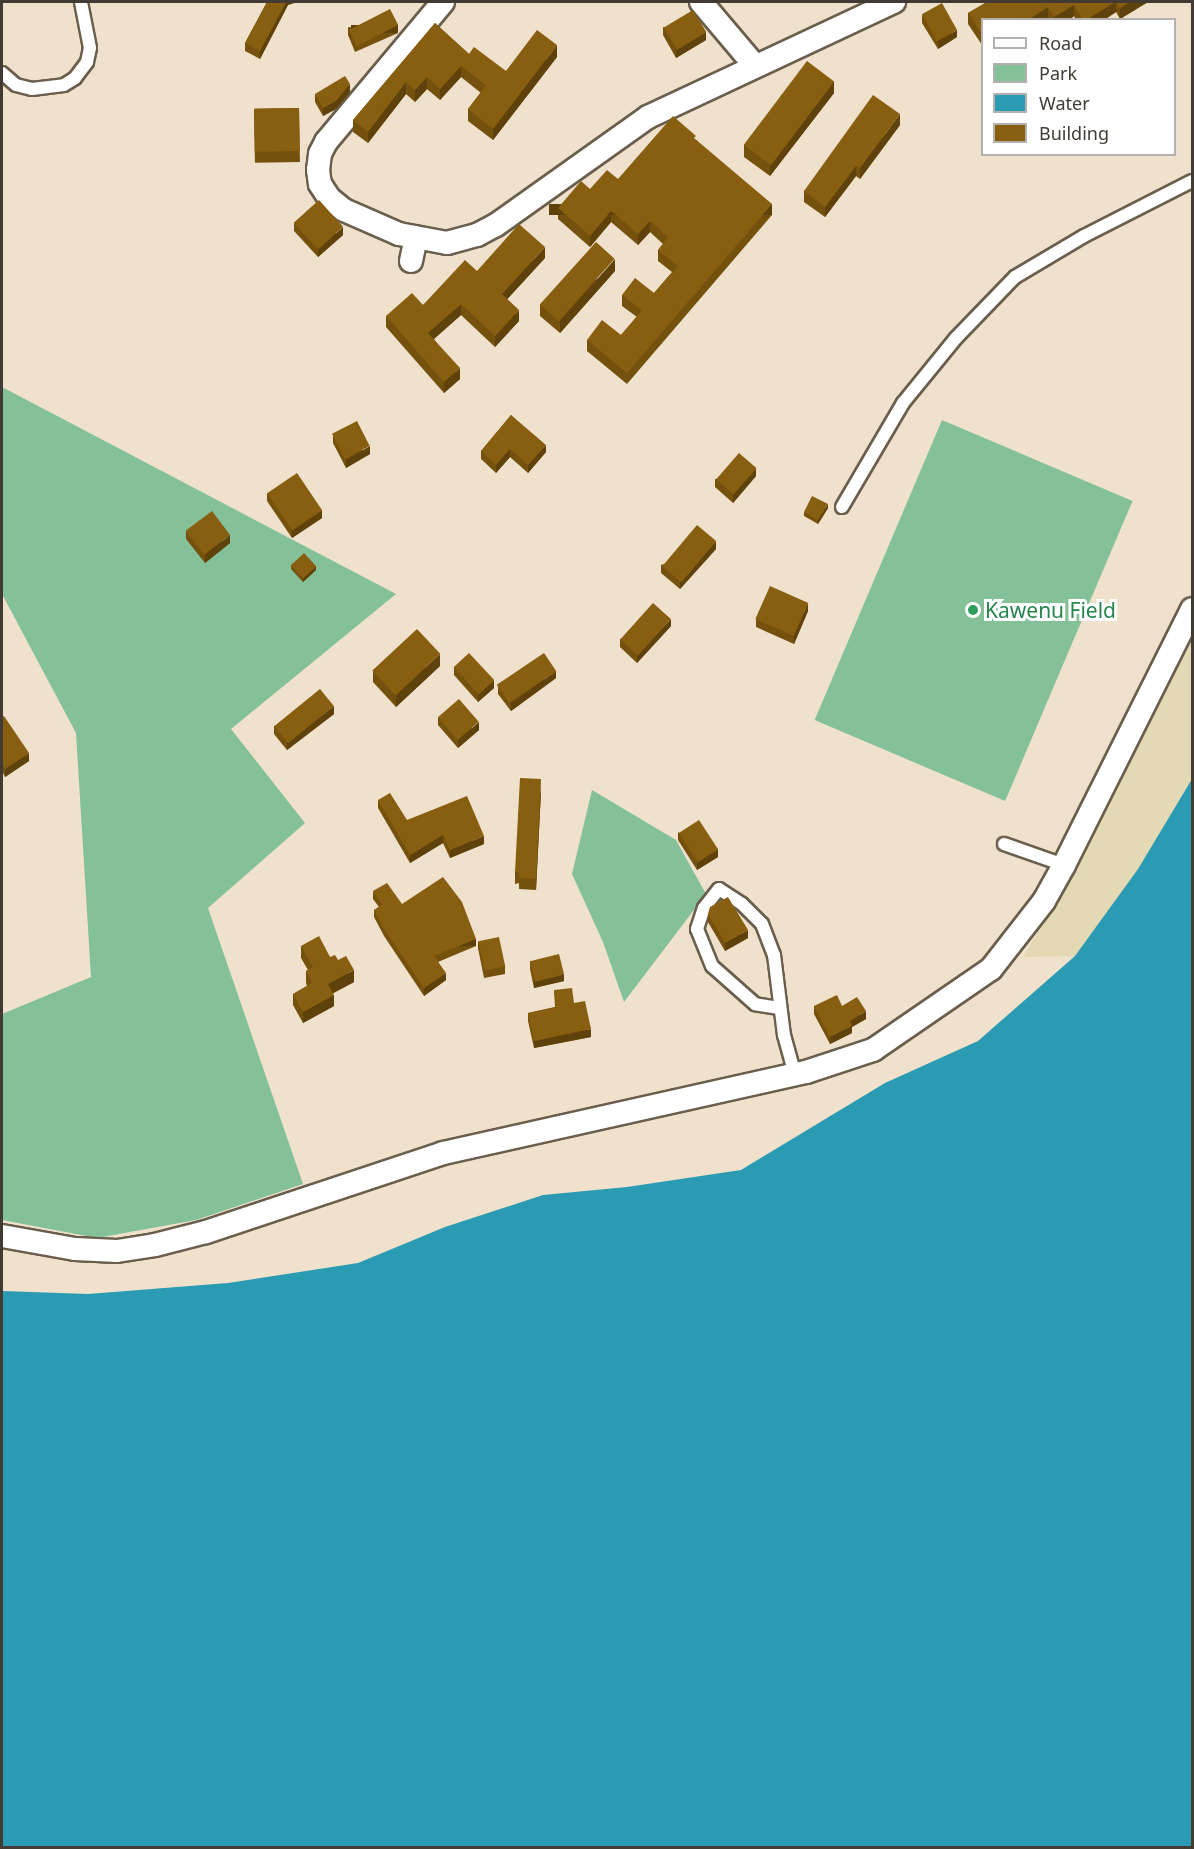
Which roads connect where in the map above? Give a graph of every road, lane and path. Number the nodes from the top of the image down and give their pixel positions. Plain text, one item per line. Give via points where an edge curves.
1 (81, 2) edge
2 (443, 2) edge
3 (701, 2) edge
4 (894, 2) edge
5 (755, 66) junction
6 (2, 73) edge
7 (1192, 181) edge
8 (416, 238) junction
9 (411, 261) dead end
10 (842, 507) dead end
11 (1192, 609) edge
12 (1004, 844) dead end
13 (1064, 866) junction
14 (779, 1008) junction
15 (795, 1075) junction
16 (2, 1236) edge

1 - 6 lane via 90,48 87,62 75,78 64,85 32,89 16,85
2 - 8 street via 326,142 318,170 320,184 329,198 344,210 382,228
3 - 5 street
4 - 5 street
5 - 8 street via 648,117 522,209 477,235 447,243
7 - 10 lane via 1084,236 1015,277 956,338 903,403
8 - 9 street
11 - 13 street
12 - 13 lane
13 - 15 street via 1044,901 991,969 873,1050
14 - 14 lane via 774,955 762,924 719,889 704,908 697,929 712,966 755,1004
14 - 15 lane
15 - 16 street via 443,1153 206,1232 155,1245 117,1251 75,1249

